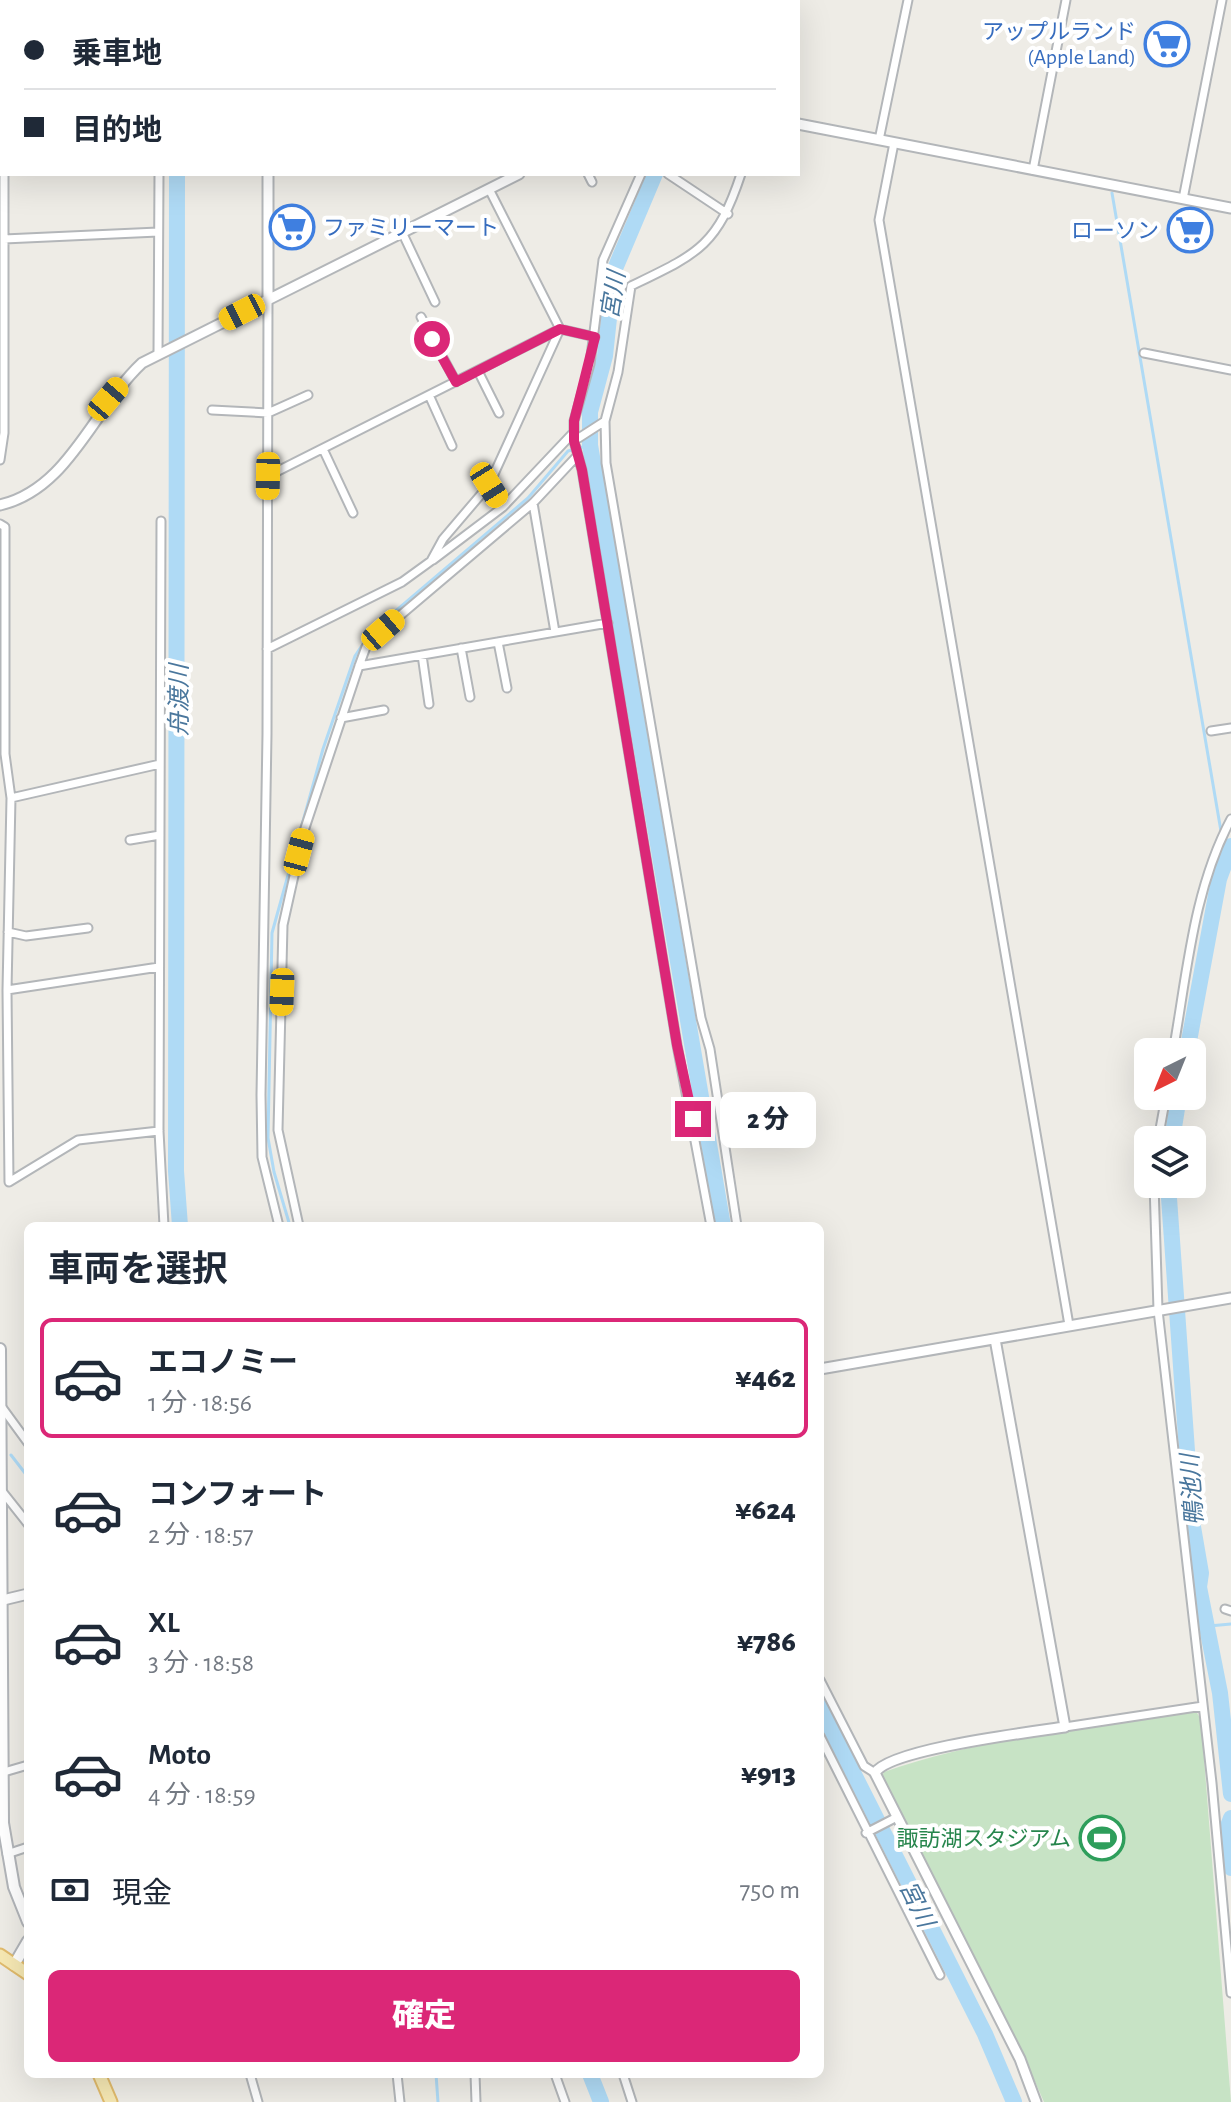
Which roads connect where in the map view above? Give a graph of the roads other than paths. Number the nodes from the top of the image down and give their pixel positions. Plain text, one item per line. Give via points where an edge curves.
1 (908, 0) edge
2 (1066, 0) edge
3 (1222, 0) edge
4 (800, 124) edge
5 (879, 140) junction
6 (894, 143) junction
7 (1033, 170) junction
8 (4, 176) edge
9 (159, 176) edge
10 (268, 176) edge
11 (515, 176) edge
12 (640, 176) edge
13 (671, 176) edge
14 (740, 176) edge
15 (489, 189) junction
16 (1183, 199) junction
17 (1231, 208) edge
18 (728, 214) junction
19 (158, 232) junction
20 (402, 232) junction
21 (4, 239) junction
22 (268, 298) junction
23 (435, 302) dead end
24 (421, 317) dead end
25 (560, 329) junction
26 (595, 337) junction
27 (161, 352) junction
28 (1144, 353) dead end
29 (1231, 370) edge
30 (478, 371) junction
31 (456, 382) junction
32 (308, 395) dead end
33 (429, 395) junction
34 (212, 410) dead end
35 (268, 413) junction
36 (499, 413) dead end
37 (602, 423) junction
38 (575, 438) junction
39 (452, 446) dead end
40 (323, 449) junction
41 (578, 455) junction
42 (0, 460) edge
43 (268, 476) junction
44 (489, 485) junction
45 (533, 503) junction
46 (0, 505) edge
47 (503, 507) junction
48 (353, 513) dead end
49 (161, 521) dead end
50 (0, 524) edge
51 (431, 561) junction
52 (608, 623) junction
53 (555, 632) junction
54 (498, 642) junction
55 (461, 648) junction
56 (267, 649) junction
57 (422, 655) junction
58 (359, 666) junction
59 (507, 688) dead end
60 (470, 697) dead end
61 (429, 704) dead end
62 (384, 710) dead end
63 (341, 718) junction
64 (1231, 728) edge
65 (1211, 731) dead end
66 (160, 764) junction
67 (11, 798) junction
68 (1231, 819) edge
69 (160, 835) junction
70 (130, 840) dead end
71 (88, 928) dead end
72 (8, 932) junction
73 (159, 967) junction
74 (7, 990) junction
75 (1176, 1038) edge
76 (159, 1131) junction
77 (1155, 1198) edge
78 (164, 1222) edge
79 (278, 1222) edge
80 (298, 1222) edge
81 (710, 1222) edge
82 (736, 1222) edge
83 (1231, 1298) edge
84 (1160, 1310) junction
85 (1069, 1325) junction
86 (995, 1339) junction
87 (0, 1349) edge
88 (824, 1368) edge
89 (1, 1406) edge
90 (24, 1438) edge
91 (1, 1490) edge
92 (24, 1519) edge
93 (24, 1595) edge
94 (3, 1600) junction
95 (824, 1688) edge
96 (1203, 1706) junction
97 (1065, 1727) junction
98 (824, 1744) edge
99 (24, 1766) edge
100 (4, 1772) junction
101 (875, 1773) junction
102 (894, 1819) junction
103 (868, 1832) junction
104 (24, 1848) edge
105 (7, 1854) junction
106 (24, 1909) edge
107 (24, 1948) edge
108 (1, 1958) edge
109 (14, 1965) junction
110 (24, 1971) edge
111 (940, 1975) dead end
112 (1231, 1993) edge
113 (101, 2078) edge
114 (251, 2078) edge
115 (397, 2078) edge
116 (475, 2078) edge
117 (556, 2078) edge
118 (624, 2078) edge
119 (111, 2102) edge
120 (258, 2102) edge
121 (400, 2102) edge
122 (476, 2102) edge
123 (565, 2102) edge
124 (632, 2102) edge
125 (1036, 2102) edge

1 - 5 street
2 - 7 street
3 - 16 street
4 - 5 street
5 - 6 street
6 - 7 street
6 - 85 street via 879,220
7 - 16 street
8 - 21 street
9 - 19 street
10 - 22 street
11 - 15 street
12 - 26 street via 603,260
13 - 18 street
14 - 18 street
15 - 20 street
15 - 25 street
16 - 17 street
18 - 37 street via 699,252 631,286 618,372
19 - 21 street
19 - 27 street
20 - 22 street
20 - 23 street
21 - 42 street
22 - 27 street
22 - 35 street
24 - 31 street
25 - 26 street
25 - 30 street
25 - 44 street
26 - 38 street
27 - 46 street via 123,381 44,485
28 - 29 street
30 - 31 street
30 - 36 street
31 - 33 street
32 - 35 street
33 - 39 street
33 - 40 street
34 - 35 street
35 - 43 street
37 - 38 street
37 - 82 street
38 - 41 street
38 - 47 street
40 - 43 street
40 - 48 street
41 - 45 street
41 - 52 street
43 - 56 street
44 - 47 street
44 - 51 street
45 - 53 street
45 - 58 street via 383,630 366,647
47 - 51 street
49 - 66 street
50 - 67 street via 5,527 5,754
51 - 56 street via 402,582
52 - 53 street
52 - 81 street
53 - 54 street
54 - 55 street
54 - 59 street
55 - 57 street
55 - 60 street
56 - 79 street via 261,1126 262,1157
57 - 58 street
57 - 61 street
58 - 63 street
62 - 63 street
63 - 80 street via 304,831 283,925 278,1130
64 - 65 street
66 - 67 street
66 - 69 street
67 - 72 street
68 - 75 street via 1204,886
69 - 70 street
69 - 73 street
71 - 72 street via 26,936
72 - 74 street
73 - 74 street
73 - 76 street
74 - 76 street via 9,1182 78,1140
76 - 78 street
77 - 84 street
83 - 84 street
84 - 85 street
84 - 96 street
85 - 86 street
86 - 88 street
86 - 97 street
87 - 89 main road
89 - 90 street
89 - 91 main road
91 - 92 street
91 - 94 main road
93 - 94 street
94 - 100 main road
95 - 101 street via 864,1766
96 - 97 street
96 - 112 street
97 - 101 street via 918,1752 880,1766
98 - 103 street
99 - 100 street
100 - 105 main road
101 - 102 street
102 - 103 street
102 - 125 street via 1020,2059
103 - 111 street
104 - 105 street
105 - 106 main road
107 - 109 main road
108 - 109 main road
109 - 110 main road
113 - 119 main road
114 - 120 street
115 - 121 street
116 - 122 street
117 - 123 street
118 - 124 street

